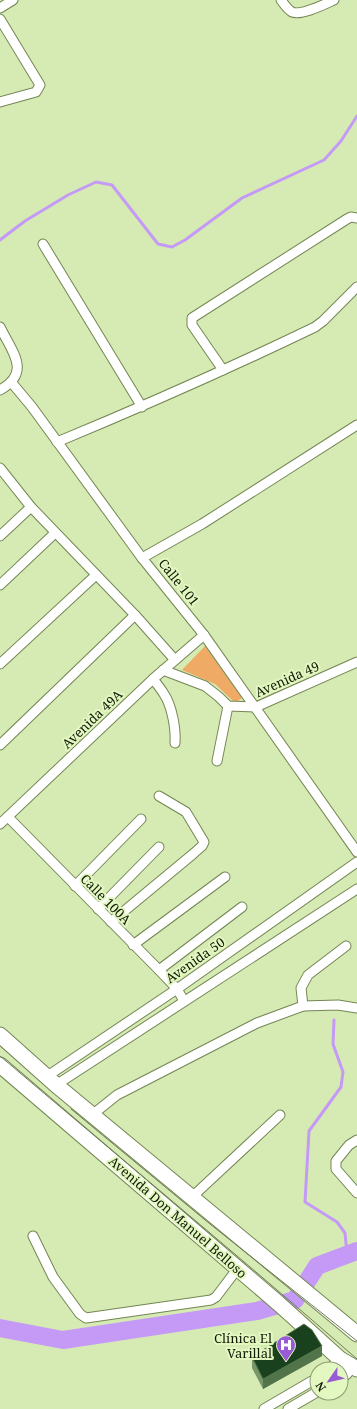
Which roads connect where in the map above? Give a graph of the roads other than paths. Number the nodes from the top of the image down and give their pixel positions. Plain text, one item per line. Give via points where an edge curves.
1 (13, 0) edge
2 (281, 0) edge
3 (334, 0) edge
4 (0, 8) edge
5 (0, 19) edge
6 (0, 102) edge
7 (357, 218) edge
8 (43, 244) dead end
9 (357, 287) edge
10 (0, 327) edge
11 (223, 370) junction
12 (12, 383) junction
13 (0, 390) edge
14 (142, 407) junction
15 (357, 425) edge
16 (57, 442) junction
17 (0, 468) edge
18 (31, 507) junction
19 (55, 533) junction
20 (0, 536) edge
21 (142, 558) junction
22 (96, 575) junction
23 (0, 585) edge
24 (135, 615) junction
25 (204, 635) junction
26 (175, 660) junction
27 (357, 662) edge
28 (0, 664) edge
29 (163, 670) junction
30 (153, 679) junction
31 (228, 706) junction
32 (256, 707) junction
33 (175, 743) dead end
34 (0, 745) edge
35 (217, 761) dead end
36 (158, 796) dead end
37 (8, 817) junction
38 (141, 819) dead end
39 (0, 824) edge
40 (159, 847) dead end
41 (357, 852) edge
42 (357, 862) edge
43 (225, 877) dead end
44 (75, 886) junction
45 (357, 889) edge
46 (242, 907) dead end
47 (98, 909) junction
48 (111, 922) junction
49 (133, 945) junction
50 (346, 946) dead end
51 (158, 970) junction
52 (177, 989) junction
53 (184, 1001) junction
54 (303, 1006) junction
55 (356, 1007) edge
56 (0, 1035) edge
57 (1, 1070) edge
58 (51, 1081) junction
59 (92, 1115) junction
60 (280, 1115) dead end
61 (357, 1140) edge
62 (357, 1193) edge
63 (192, 1197) junction
64 (33, 1236) dead end
65 (238, 1268) junction
66 (357, 1334) edge
67 (332, 1361) edge
68 (309, 1383) edge
69 (309, 1397) edge
70 (264, 1409) edge
71 (288, 1409) edge

1 - 4 street
2 - 3 street via 292,12 299,13
5 - 6 street via 40,85 36,92
7 - 11 street via 347,219 192,318 192,324
8 - 14 street
9 - 11 street via 315,327
10 - 12 street via 17,362 18,371
11 - 14 street
12 - 13 street
12 - 16 street, Calle 101
14 - 16 street
15 - 21 street via 202,524
16 - 21 street, Calle 101
17 - 18 street
18 - 19 street
18 - 20 street
19 - 22 street
19 - 23 street
21 - 25 street, Calle 101
22 - 24 street
22 - 28 street
24 - 26 street
24 - 34 street
25 - 26 street, Avenida 49A
25 - 32 street, Calle 101
26 - 29 street, Avenida 49A
27 - 32 street, Avenida 49
29 - 30 street, Avenida 49A
29 - 31 street via 204,686
30 - 33 street via 167,700 176,728
30 - 37 street, Avenida 49A
31 - 32 street, Avenida 49
31 - 35 street
32 - 41 street, Calle 101
36 - 48 street via 186,812 204,842
37 - 39 street, Avenida 49A
37 - 44 street, Calle 100A
38 - 44 street
40 - 47 street
42 - 52 street, Avenida 50
43 - 49 street
44 - 47 street, Calle 100A
45 - 53 street
46 - 51 street
47 - 48 street, Calle 100A
48 - 49 street, Calle 100A
49 - 51 street, Calle 100A
50 - 54 street via 308,975 301,988
51 - 52 street, Calle 100A
52 - 53 street, Calle 100A
52 - 58 street, Avenida 50
53 - 58 street
54 - 55 street
54 - 59 street via 257,1023 118,1095
56 - 58 main road, Avenida Don Manuel Belloso
57 - 65 main road, Avenida Don Manuel Belloso via 14,1076
58 - 59 main road, Avenida Don Manuel Belloso
59 - 63 main road, Avenida Don Manuel Belloso
60 - 63 street
61 - 62 street via 349,1145 336,1161 336,1169
63 - 66 main road, Avenida Don Manuel Belloso
64 - 65 street via 53,1277 80,1314 86,1318 211,1300
65 - 67 main road, Avenida Don Manuel Belloso via 273,1299
68 - 70 street
69 - 71 street

